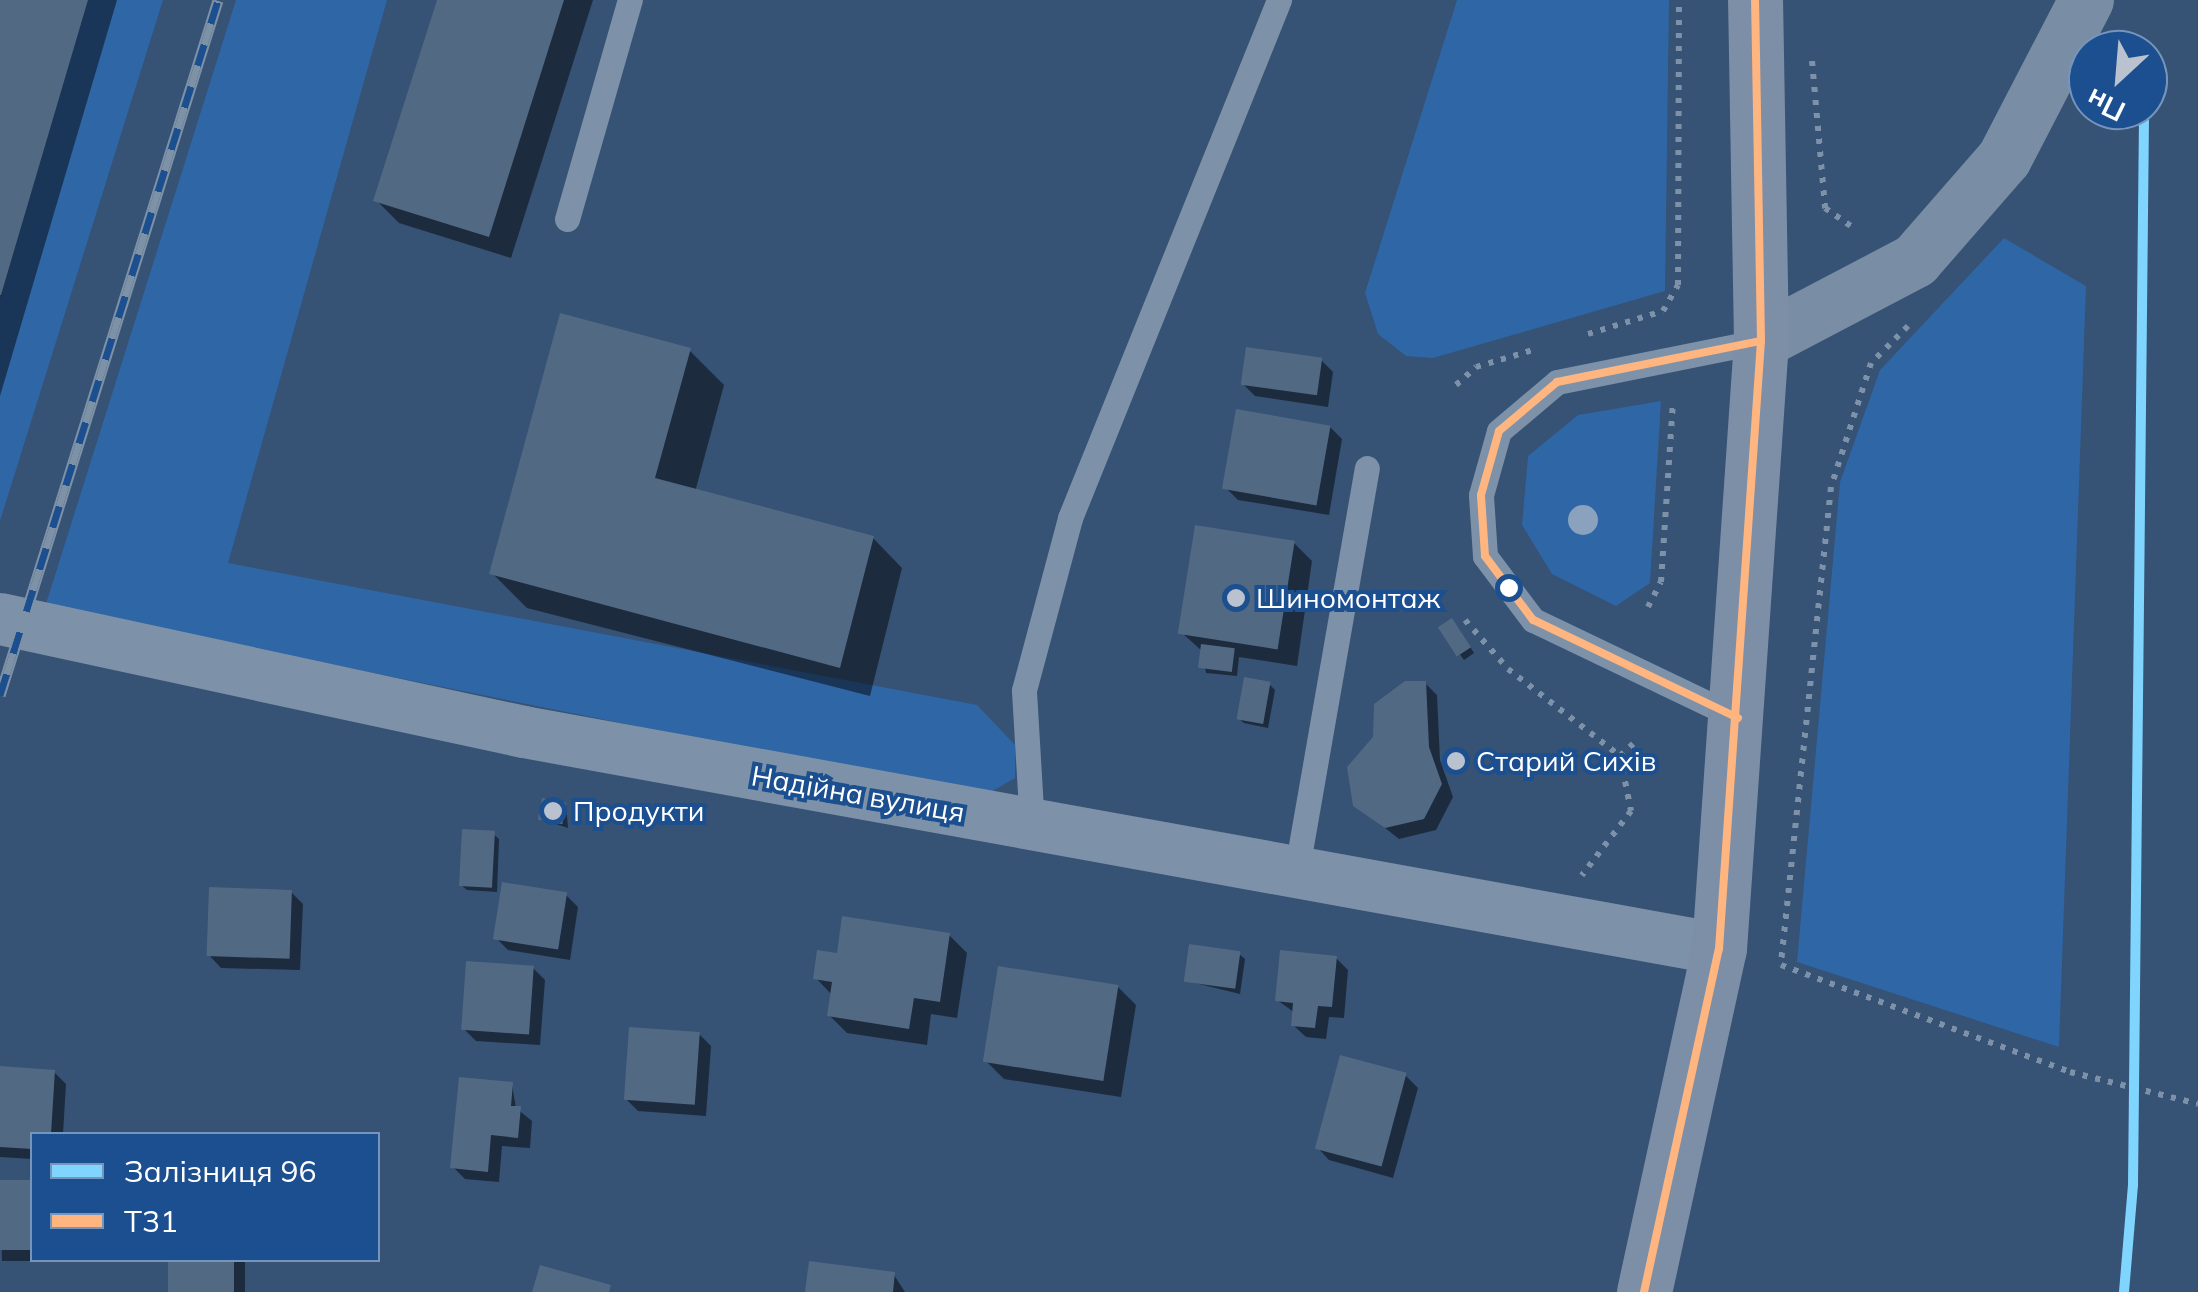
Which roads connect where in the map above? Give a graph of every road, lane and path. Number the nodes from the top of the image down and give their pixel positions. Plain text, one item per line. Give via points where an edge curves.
1 (630, 0) edge
2 (1279, 0) edge
3 (1680, 0) edge
4 (1755, 0) edge
5 (2086, 0) edge
6 (1811, 51) dead end
7 (566, 218) dead end
8 (1863, 229) dead end
9 (1663, 311) dead end
10 (1922, 312) dead end
11 (1761, 341) junction
12 (1673, 401) dead end
13 (1367, 468) dead end
14 (1648, 607) dead end
15 (0, 619) edge
16 (1465, 620) dead end
17 (1738, 718) junction
18 (1633, 744) dead end
19 (1620, 756) junction
20 (1032, 826) junction
21 (1296, 874) junction
22 (1574, 886) dead end
23 (1719, 949) junction
24 (2198, 1104) edge
25 (1644, 1292) edge

1 - 7 lane
2 - 20 lane via 1070,518 1024,690
3 - 9 path via 1678,285
4 - 11 main road
5 - 11 street via 2004,158 1914,260
6 - 8 path via 1825,208 1850,230
10 - 24 path via 1871,364 1831,487 1781,964 2070,1072
11 - 17 main road
11 - 17 lane via 1557,382 1499,430 1481,494 1485,556 1533,620
12 - 14 path via 1661,582
13 - 21 lane
15 - 20 street, Надійна вулиця via 524,732
16 - 19 path via 1508,669
17 - 23 main road
18 - 19 path
19 - 22 path via 1631,812
20 - 21 street, Надійна вулиця
21 - 23 street, Надійна вулиця
23 - 25 main road

